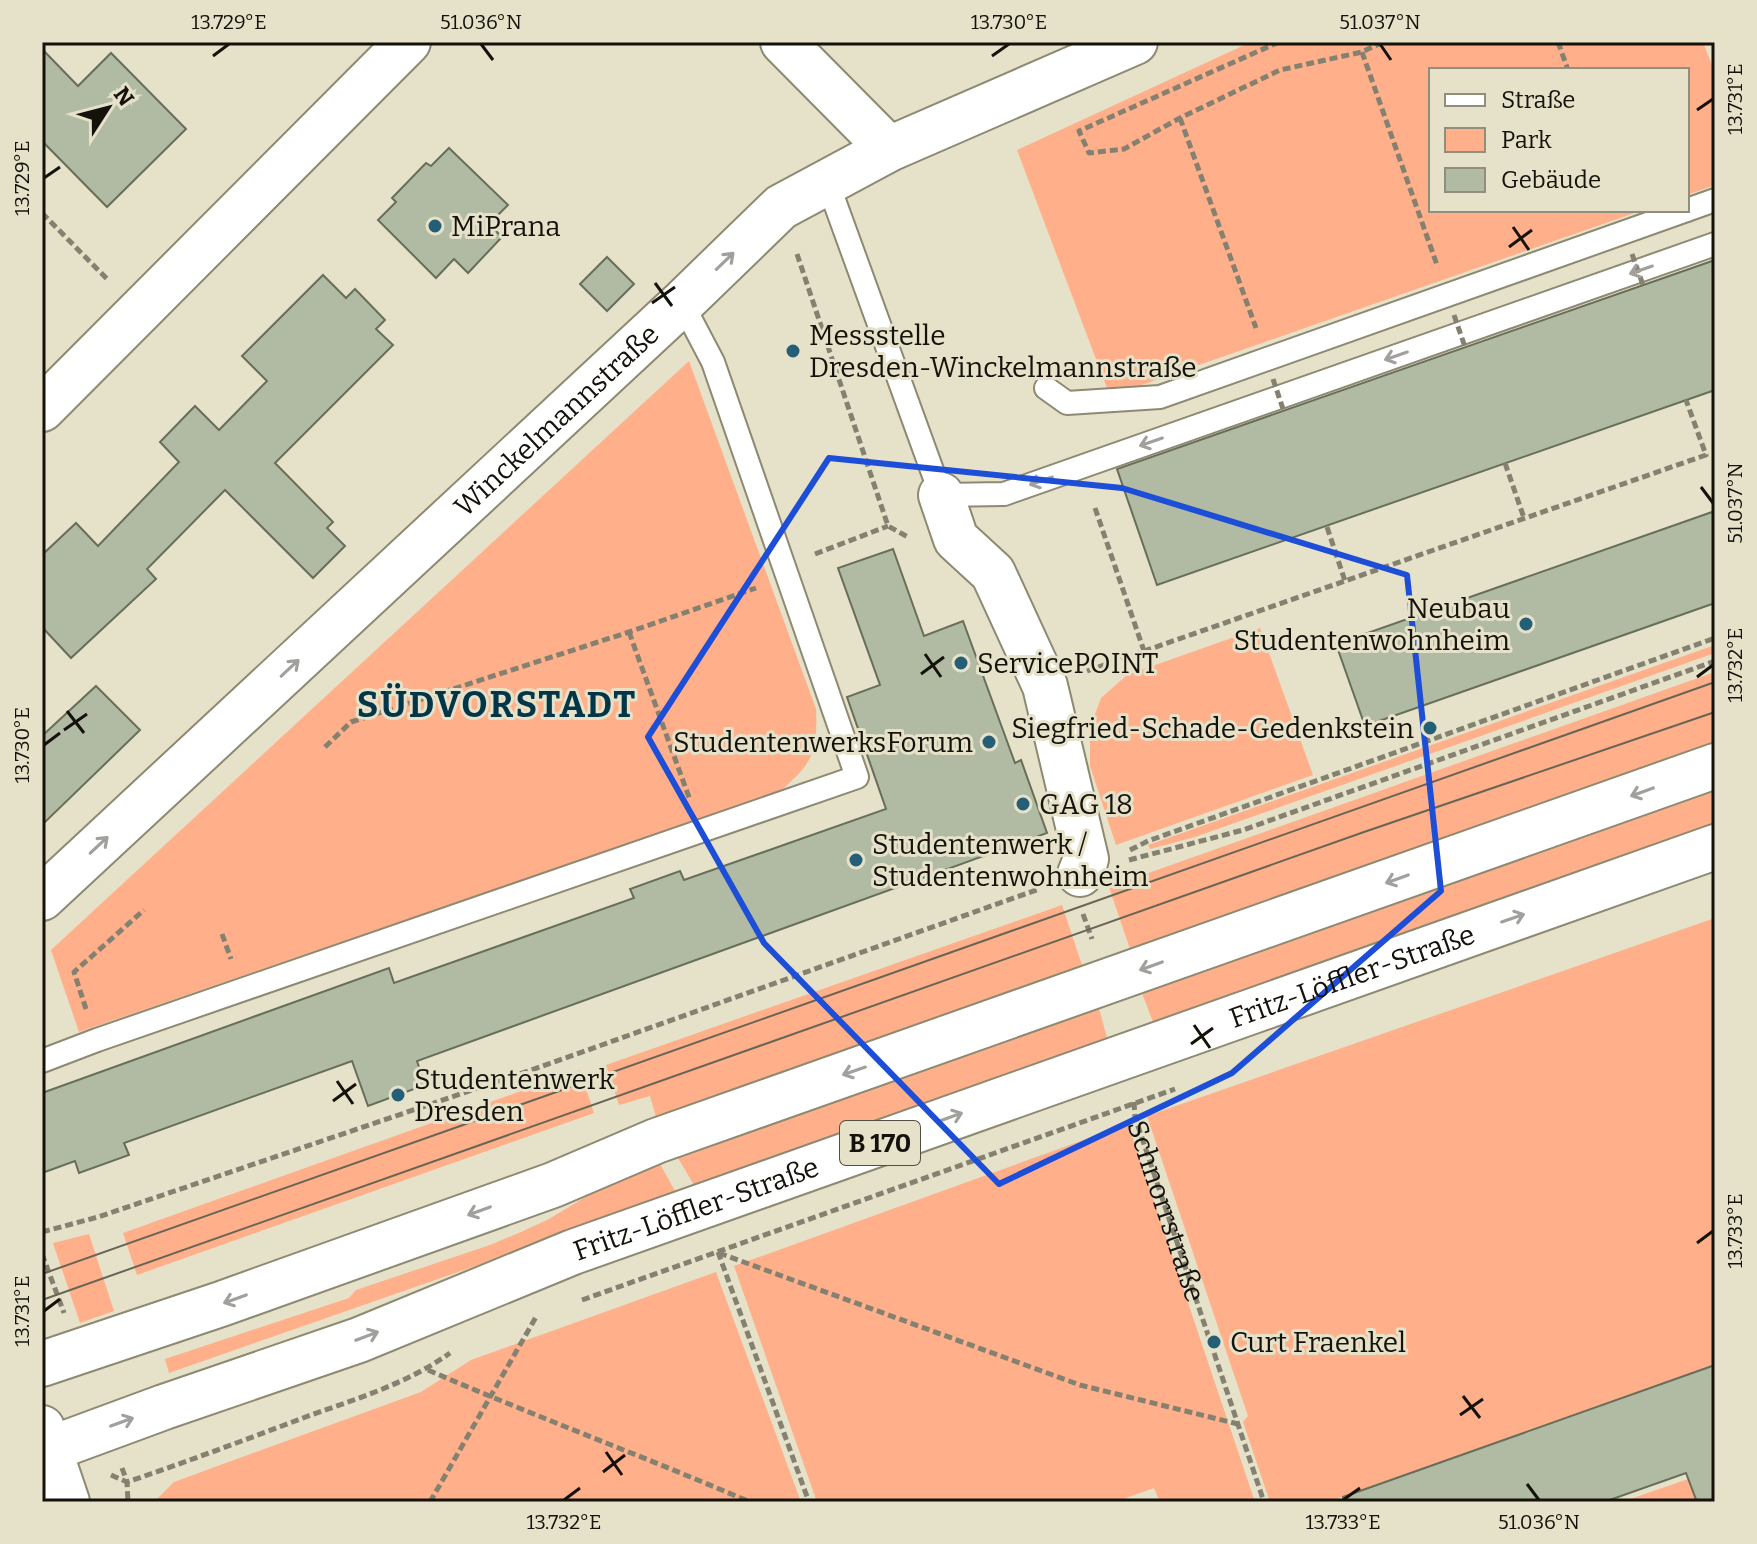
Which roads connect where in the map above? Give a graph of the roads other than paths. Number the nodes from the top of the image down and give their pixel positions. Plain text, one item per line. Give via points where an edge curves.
1 (408, 42) edge
2 (783, 42) edge
3 (1135, 42) edge
4 (889, 149) junction
5 (827, 181) junction
6 (1715, 200) edge
7 (1689, 209) edge
8 (1682, 212) edge
9 (1715, 244) edge
10 (682, 303) junction
11 (1046, 388) dead end
12 (42, 409) edge
13 (941, 495) junction
14 (1715, 766) edge
15 (1715, 847) edge
16 (1080, 874) road end
17 (42, 898) edge
18 (42, 1061) edge
19 (42, 1364) edge
20 (44, 1443) edge
21 (67, 1502) edge

1 - 12 main road
2 - 4 main road
3 - 4 main road, Winckelmannstraße
4 - 5 main road, Winckelmannstraße
10 -> 5 main road, Winckelmannstraße via 781,207
5 - 13 lane
6 - 7 lane
8 - 11 lane via 1451,305 1270,369 1160,397 1067,403
9 -> 13 lane via 1004,494
17 -> 10 main road, Winckelmannstraße
10 - 18 lane via 713,362 857,777
13 - 16 main road via 956,539 993,573 1045,686 1086,859
14 -> 19 main road
20 -> 15 main road, Fritz-Löffler-Straße / B 170 via 359,1340 573,1252
20 - 21 main road

